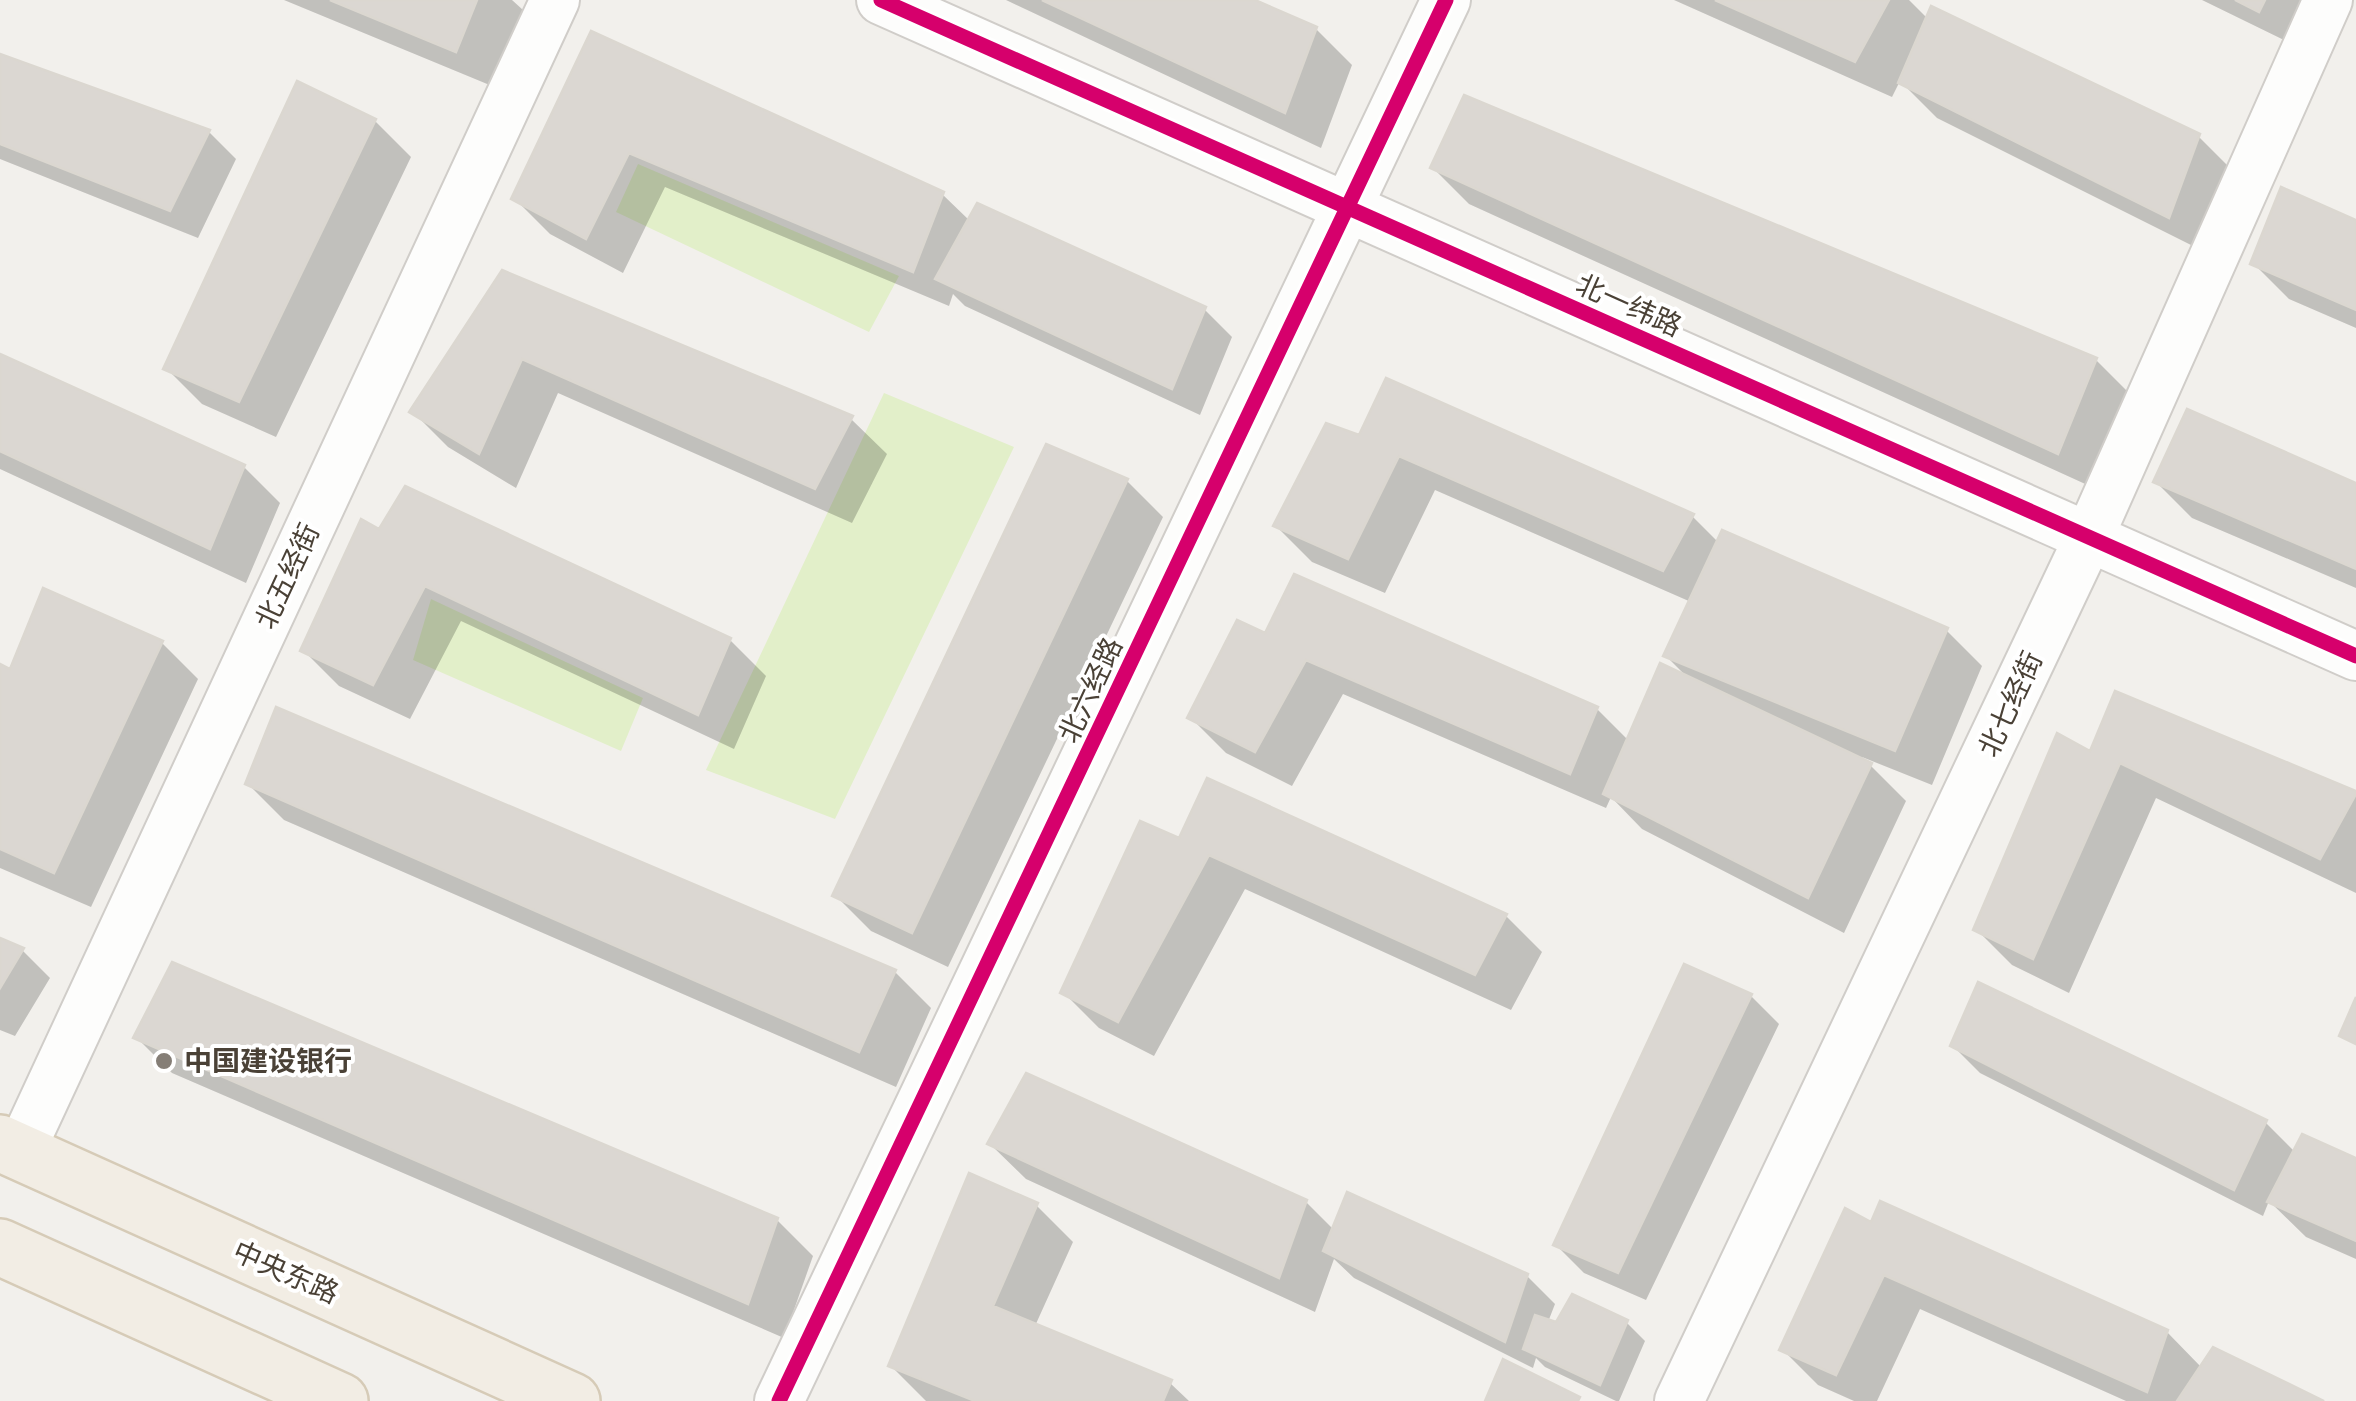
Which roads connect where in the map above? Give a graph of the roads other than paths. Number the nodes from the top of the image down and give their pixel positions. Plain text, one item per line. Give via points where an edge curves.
1 (555, 0) edge
2 (881, 0) edge
3 (1446, 0) edge
4 (2328, 0) edge
5 (1348, 207) junction
6 (2089, 538) junction
7 (2356, 656) edge
8 (10, 1147) edge
9 (0, 1247) edge
10 (340, 1401) edge
11 (572, 1401) edge
12 (779, 1401) edge
13 (1679, 1401) edge

1 - 8 street, 北五经街
2 - 5 street, 北一纬路
3 - 5 street, 北六经路
4 - 6 street, 北七经街
5 - 6 street, 北一纬路
5 - 12 street, 北六经路
6 - 7 street, 北一纬路
6 - 13 street, 北七经街
8 - 11 main road, 中央东路
9 - 10 main road

